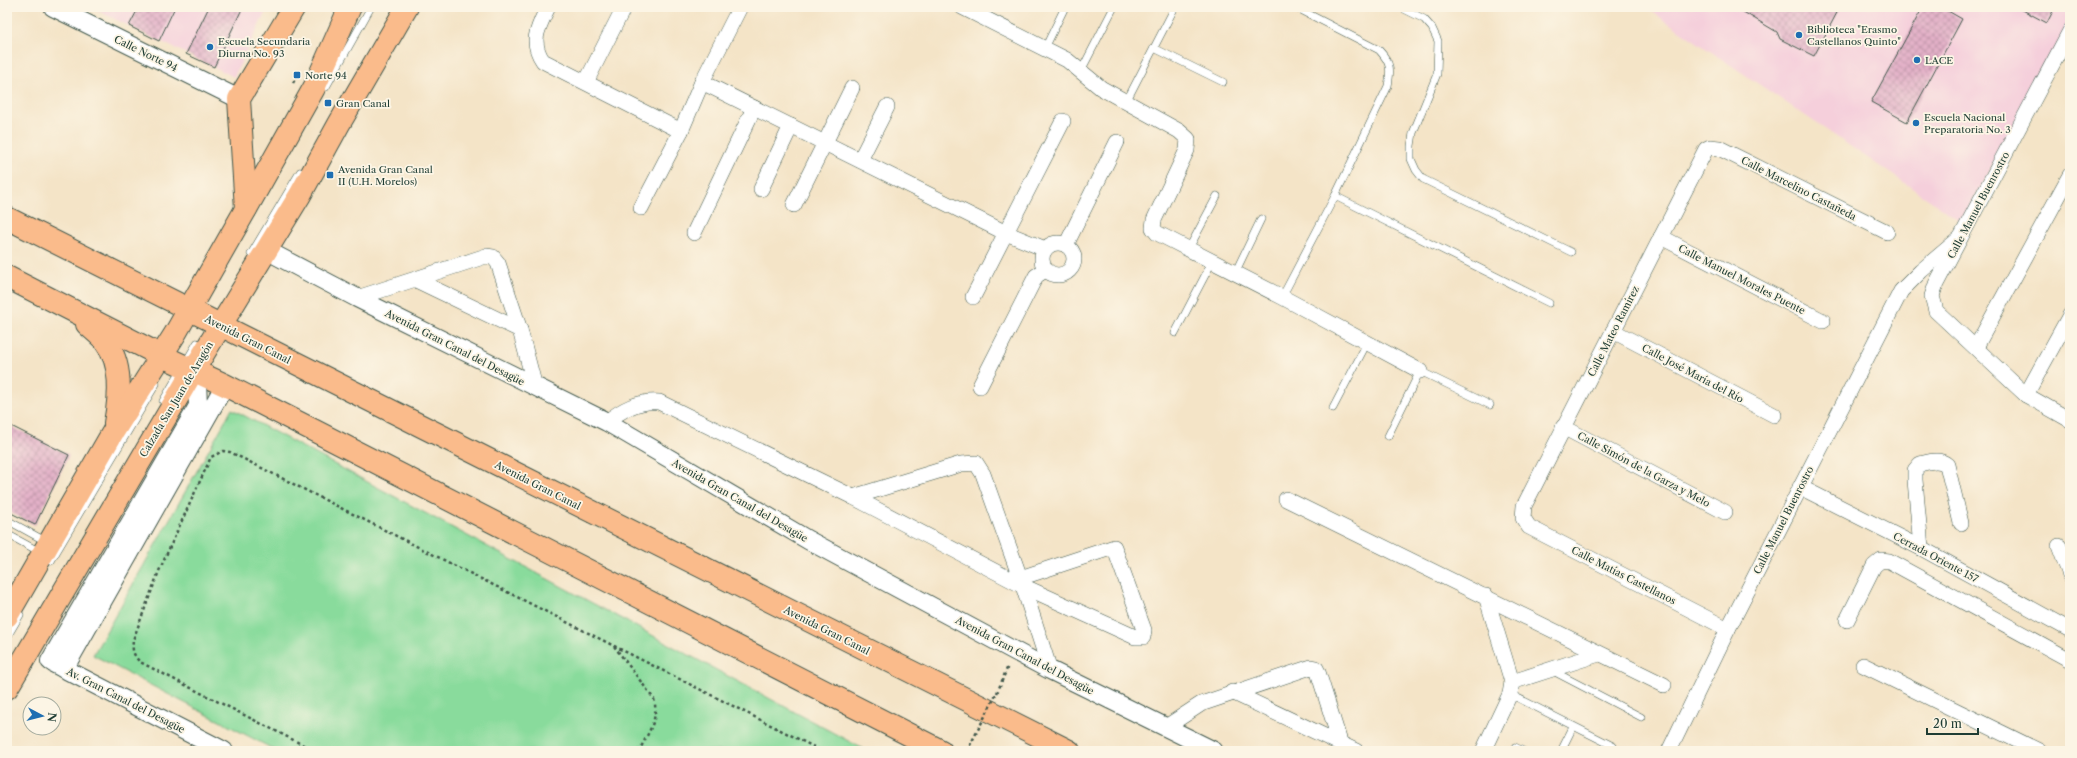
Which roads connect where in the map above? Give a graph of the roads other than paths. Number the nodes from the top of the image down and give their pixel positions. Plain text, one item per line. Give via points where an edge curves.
1 (53, 7) edge
2 (294, 7) edge
3 (350, 7) edge
4 (371, 7) edge
5 (407, 7) edge
6 (548, 7) edge
7 (624, 7) edge
8 (740, 7) edge
9 (962, 7) edge
10 (1065, 7) edge
11 (1114, 7) edge
12 (1175, 7) edge
13 (1295, 7) edge
14 (1400, 7) edge
15 (2070, 31) edge
16 (1045, 48) junction
17 (1154, 48) junction
18 (1081, 71) junction
19 (586, 82) junction
20 (702, 82) junction
21 (1223, 82) dead end
22 (852, 88) dead end
23 (321, 94) dead end
24 (239, 99) junction
25 (1126, 102) junction
26 (887, 107) dead end
27 (754, 108) junction
28 (1063, 121) dead end
29 (791, 126) junction
30 (681, 131) junction
31 (826, 142) junction
32 (1117, 142) dead end
33 (1710, 147) joint
34 (860, 160) junction
35 (305, 164) dead end
36 (2070, 175) edge
37 (761, 189) dead end
38 (1217, 196) dead end
39 (1335, 196) junction
40 (794, 205) dead end
41 (641, 208) dead end
42 (246, 209) junction
43 (7, 218) edge
44 (1261, 219) dead end
45 (1887, 232) dead end
46 (694, 233) dead end
47 (1006, 233) junction
48 (1661, 237) junction
49 (1960, 238) junction
50 (1066, 245) junction
51 (1045, 249) junction
52 (1188, 250) junction
53 (1571, 252) dead end
54 (257, 254) junction
55 (1212, 262) junction
56 (1045, 270) junction
57 (1235, 273) junction
58 (7, 277) edge
59 (416, 280) junction
60 (973, 296) dead end
61 (1282, 297) junction
62 (357, 298) junction
63 (1550, 303) dead end
64 (74, 310) junction
65 (2070, 315) edge
66 (204, 319) junction
67 (1823, 321) dead end
68 (520, 330) junction
69 (1613, 331) junction
70 (1175, 333) dead end
71 (1368, 343) junction
72 (1976, 347) junction
73 (173, 364) junction
74 (1420, 371) junction
75 (225, 385) junction
76 (980, 386) dead end
77 (535, 387) junction
78 (2026, 395) junction
79 (1490, 405) dead end
80 (160, 406) dead end
81 (1333, 408) dead end
82 (1774, 415) dead end
83 (2070, 420) edge
84 (606, 422) junction
85 (1563, 427) junction
86 (113, 432) junction
87 (1388, 436) dead end
88 (1800, 487) junction
89 (853, 497) junction
90 (1286, 499) dead end
91 (1725, 512) dead end
92 (1523, 518) joint
93 (7, 520) edge
94 (1961, 524) dead end
95 (7, 534) edge
96 (2059, 546) dead end
97 (1921, 548) junction
98 (46, 556) junction
99 (2070, 575) edge
100 (1021, 582) junction
101 (1486, 596) junction
102 (15, 613) edge
103 (1847, 620) dead end
104 (1728, 628) junction
105 (2070, 630) edge
106 (7, 637) edge
107 (24, 647) junction
108 (1599, 654) junction
109 (2070, 660) edge
110 (57, 665) junction
111 (1863, 665) dead end
112 (1549, 669) junction
113 (1050, 670) junction
114 (1664, 685) dead end
115 (7, 688) edge
116 (1511, 688) junction
117 (1232, 692) junction
118 (1641, 717) dead end
119 (1166, 727) junction
120 (1573, 727) junction
121 (1340, 742) junction
122 (1613, 746) dead end
123 (1516, 747) dead end
124 (224, 751) edge
125 (941, 751) edge
126 (1069, 751) edge
127 (1214, 751) edge
128 (1356, 751) edge
129 (1484, 751) edge
130 (1523, 751) edge
131 (1561, 751) edge
132 (1669, 751) edge
133 (2039, 751) edge

1 - 24 street, Calle Norte 94
2 - 24 main road
3 - 42 main road, Calzada San Juan de Aragón via 314,88
4 - 23 lane
5 - 54 main road, Calzada San Juan de Aragón via 338,124 300,195
6 - 19 street via 536,31 538,54 543,61
7 - 19 street
8 - 20 street
9 - 16 street
10 - 16 lane
11 - 18 lane
12 - 17 lane
13 - 39 lane via 1379,50 1388,59 1388,86
14 - 53 lane via 1424,20 1432,28 1438,41 1437,74 1413,133 1411,159 1416,170 1423,179
15 - 49 street, Calle Manuel Buenrostro
16 - 18 street
17 - 21 lane
17 - 25 lane
18 - 25 street via 1101,88
19 - 30 street
20 - 27 street
20 - 30 street
22 - 31 street
24 - 42 main road
25 - 52 street via 1179,131 1188,139 1187,150 1156,213 1153,228 1162,237
26 - 34 street
27 - 29 street
27 - 46 street
28 - 47 street
29 - 31 street
29 - 37 street
30 - 41 street
31 - 34 street
31 - 40 street
32 - 50 street
33 - 45 street, Calle Marcelino Castañeda via 1719,148
33 - 48 street, Calle Mateo Ramírez via 1703,152
34 - 47 street
35 - 54 lane
36 - 72 street
38 - 52 lane
39 - 61 lane
39 - 63 lane
42 - 66 main road, Calzada San Juan de Aragón
43 - 66 main road, Avenida Gran Canal
44 - 57 lane
47 - 51 street
47 - 60 street
48 - 67 street, Calle Manuel Morales Puente
48 - 69 street, Calle Mateo Ramírez
49 - 72 street, Calle Manuel Buenrostro via 1932,296 1936,311
49 - 88 street, Calle Manuel Buenrostro via 1901,291
50 - 51 street via 1055,243
50 - 56 street via 1074,259 1070,270 1055,275
51 - 56 street via 1042,260
52 - 55 street
54 - 62 street, Avenida Gran Canal del Desagüe
54 - 66 main road, Calzada San Juan de Aragón
55 - 57 street
55 - 70 lane
56 - 76 street via 1036,276
57 - 61 street
58 - 64 main road
59 - 62 street
59 - 68 street
59 - 68 street via 486,256 493,257 498,263
61 - 71 street
62 - 77 street, Avenida Gran Canal del Desagüe
64 - 73 main road
64 - 86 main road via 106,342 118,365 118,404
65 - 78 street
66 - 73 main road, Calzada San Juan de Aragón
66 - 73 main road, Calzada San Juan de Aragón
66 - 126 main road, Avenida Gran Canal
68 - 77 street
69 - 82 street, Calle José María del Río
69 - 85 street, Calle Mateo Ramírez
71 - 74 street
71 - 81 lane
72 - 78 street
73 - 75 main road
73 - 80 lane
73 - 86 main road, Calzada San Juan de Aragón
73 - 98 lane
73 - 107 main road, Calzada San Juan de Aragón
73 - 110 street via 197,381 198,406
74 - 79 lane
74 - 87 lane
75 - 110 street
75 - 125 main road
77 - 84 street, Avenida Gran Canal del Desagüe
78 - 83 street
84 - 89 street via 620,411 652,401 659,402
84 - 113 street, Avenida Gran Canal del Desagüe via 808,540
85 - 91 street, Calle Simón de la Garza y Melo
85 - 92 street, Calle Mateo Ramírez via 1524,506
86 - 98 main road, Calzada San Juan de Aragón
88 - 97 street, Cerrada Oriente 157
88 - 104 street, Calle Manuel Buenrostro
89 - 100 street
89 - 100 street via 961,464 976,463 981,468
90 - 101 street
92 - 104 street, Calle Matías Castellanos via 1529,527
93 - 98 lane
94 - 97 street via 1947,465 1935,461 1920,464 1915,470 1915,480
95 - 98 lane
96 - 99 street
97 - 105 street, Cerrada Oriente 157
98 - 102 main road, Calzada San Juan de Aragón
100 - 100 street via 1114,547 1143,637 1135,637
100 - 113 street
101 - 108 street
101 - 116 street
102 - 106 lane
103 - 109 street via 1874,566 1881,560 1889,561
104 - 132 street, Calle Manuel Buenrostro
107 - 110 street, Av. Gran Canal del Desagüe
107 - 115 main road, Calzada San Juan de Aragón
108 - 112 street
108 - 114 street
110 - 124 street, Av. Gran Canal del Desagüe
111 - 133 street
112 - 116 street
112 - 118 lane
113 - 119 street, Avenida Gran Canal del Desagüe
116 - 120 lane
116 - 129 street
117 - 119 street via 1200,704
117 - 121 street
117 - 121 street via 1307,668 1316,668
119 - 127 street, Avenida Gran Canal del Desagüe
120 - 122 lane
120 - 131 lane
121 - 128 street
123 - 130 lane

